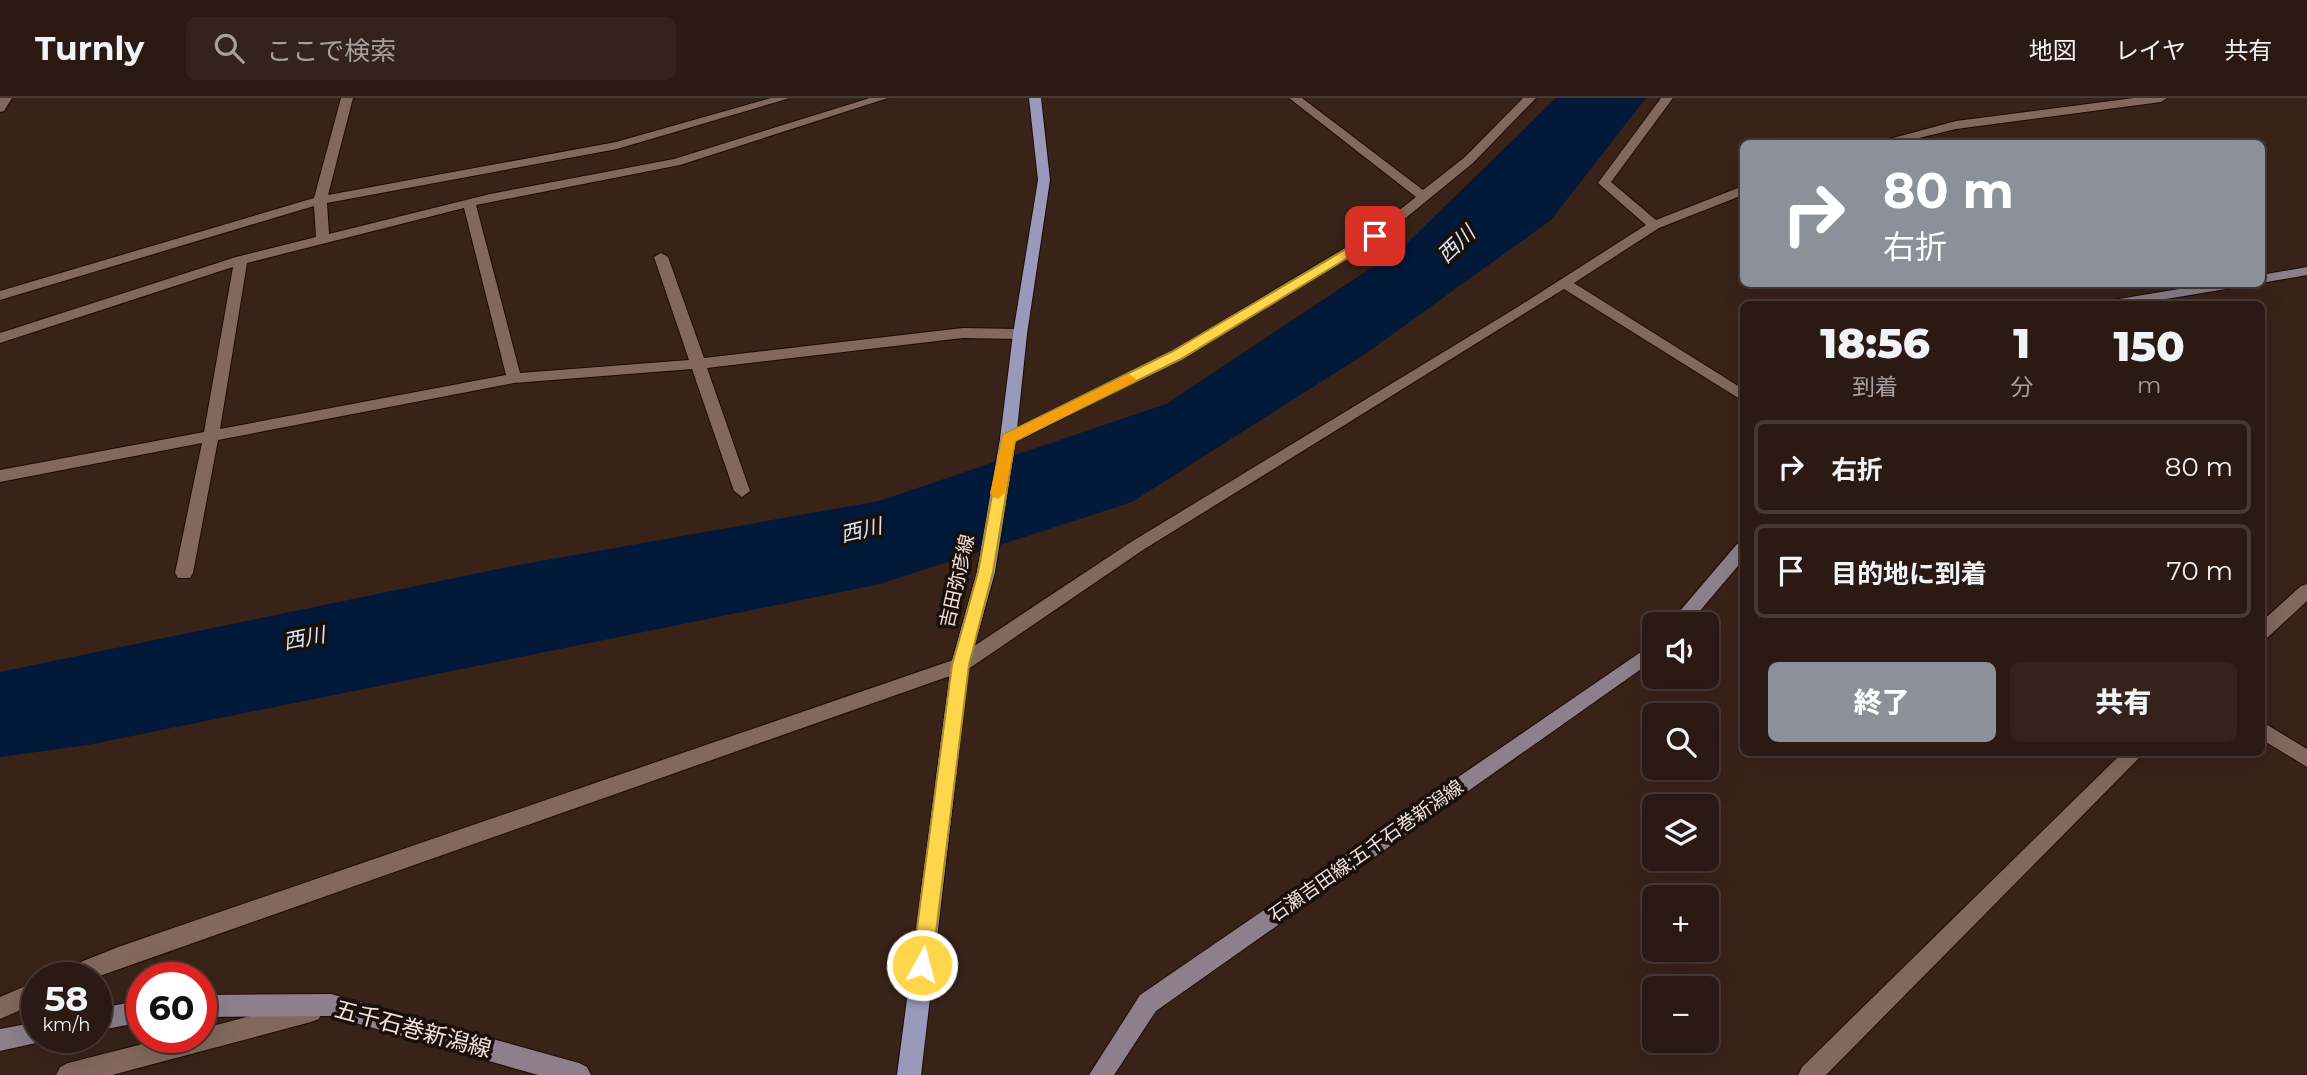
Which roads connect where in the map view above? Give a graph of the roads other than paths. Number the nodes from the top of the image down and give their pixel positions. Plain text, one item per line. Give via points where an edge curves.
1 (6, 98) edge
2 (348, 98) edge
3 (784, 98) edge
4 (882, 98) edge
5 (1035, 98) edge
6 (1295, 98) edge
7 (1530, 98) edge
8 (1667, 98) edge
9 (2161, 98) edge
10 (0, 108) edge
11 (1894, 140) edge
12 (1740, 191) edge
13 (1424, 197) junction
14 (320, 200) junction
15 (469, 204) junction
16 (1654, 225) junction
17 (323, 240) junction
18 (662, 257) dead end
19 (241, 260) junction
20 (2307, 271) edge
21 (2265, 278) edge
22 (1565, 284) junction
23 (2214, 287) edge
24 (0, 296) edge
25 (2131, 301) edge
26 (1020, 334) junction
27 (0, 338) edge
28 (698, 364) junction
29 (514, 378) junction
30 (1740, 394) edge
31 (211, 436) junction
32 (1008, 439) junction
33 (0, 476) edge
34 (742, 491) dead end
35 (1740, 552) edge
36 (184, 573) dead end
37 (2307, 591) edge
38 (1688, 612) edge
39 (2265, 629) edge
40 (1642, 658) edge
41 (960, 665) junction
42 (2265, 732) edge
43 (2132, 756) edge
44 (2307, 759) edge
45 (109, 962) edge
46 (21, 999) edge
47 (331, 1005) junction
48 (217, 1006) edge
49 (0, 1008) edge
50 (21, 1036) edge
51 (0, 1040) edge
52 (68, 1075) edge
53 (579, 1075) edge
54 (909, 1075) edge
55 (1101, 1075) edge
56 (1810, 1075) edge

1 - 10 street
2 - 14 street
3 - 14 street via 617,145
4 - 15 street via 676,162
5 - 26 main road, 吉田弥彦線 via 1044,180
6 - 13 street
7 - 13 street via 1469,160
8 - 16 street via 1604,183
9 - 11 street via 1956,125
12 - 16 street
13 - 32 street via 1375,236 1176,355
14 - 17 street
14 - 24 street
15 - 17 street
15 - 29 street
16 - 22 street
17 - 19 street
18 - 28 street
19 - 27 street
19 - 31 street
20 - 21 main road
22 - 30 street
22 - 41 street via 1137,546
23 - 25 main road
26 - 28 street via 962,333
26 - 32 main road, 吉田弥彦線
28 - 29 street
28 - 34 street
29 - 31 street
31 - 33 street
31 - 36 street
32 - 41 main road, 吉田弥彦線 via 986,572
35 - 38 main road
37 - 39 street
40 - 55 main road, 石瀬吉田線;五千石巻新潟線 via 1148,1003
41 - 45 street
41 - 54 main road, 吉田弥彦線
42 - 44 street
43 - 56 street
46 - 49 street
47 - 48 main road, 五千石巻新潟線
47 - 52 street
47 - 53 main road, 五千石巻新潟線
50 - 51 main road

